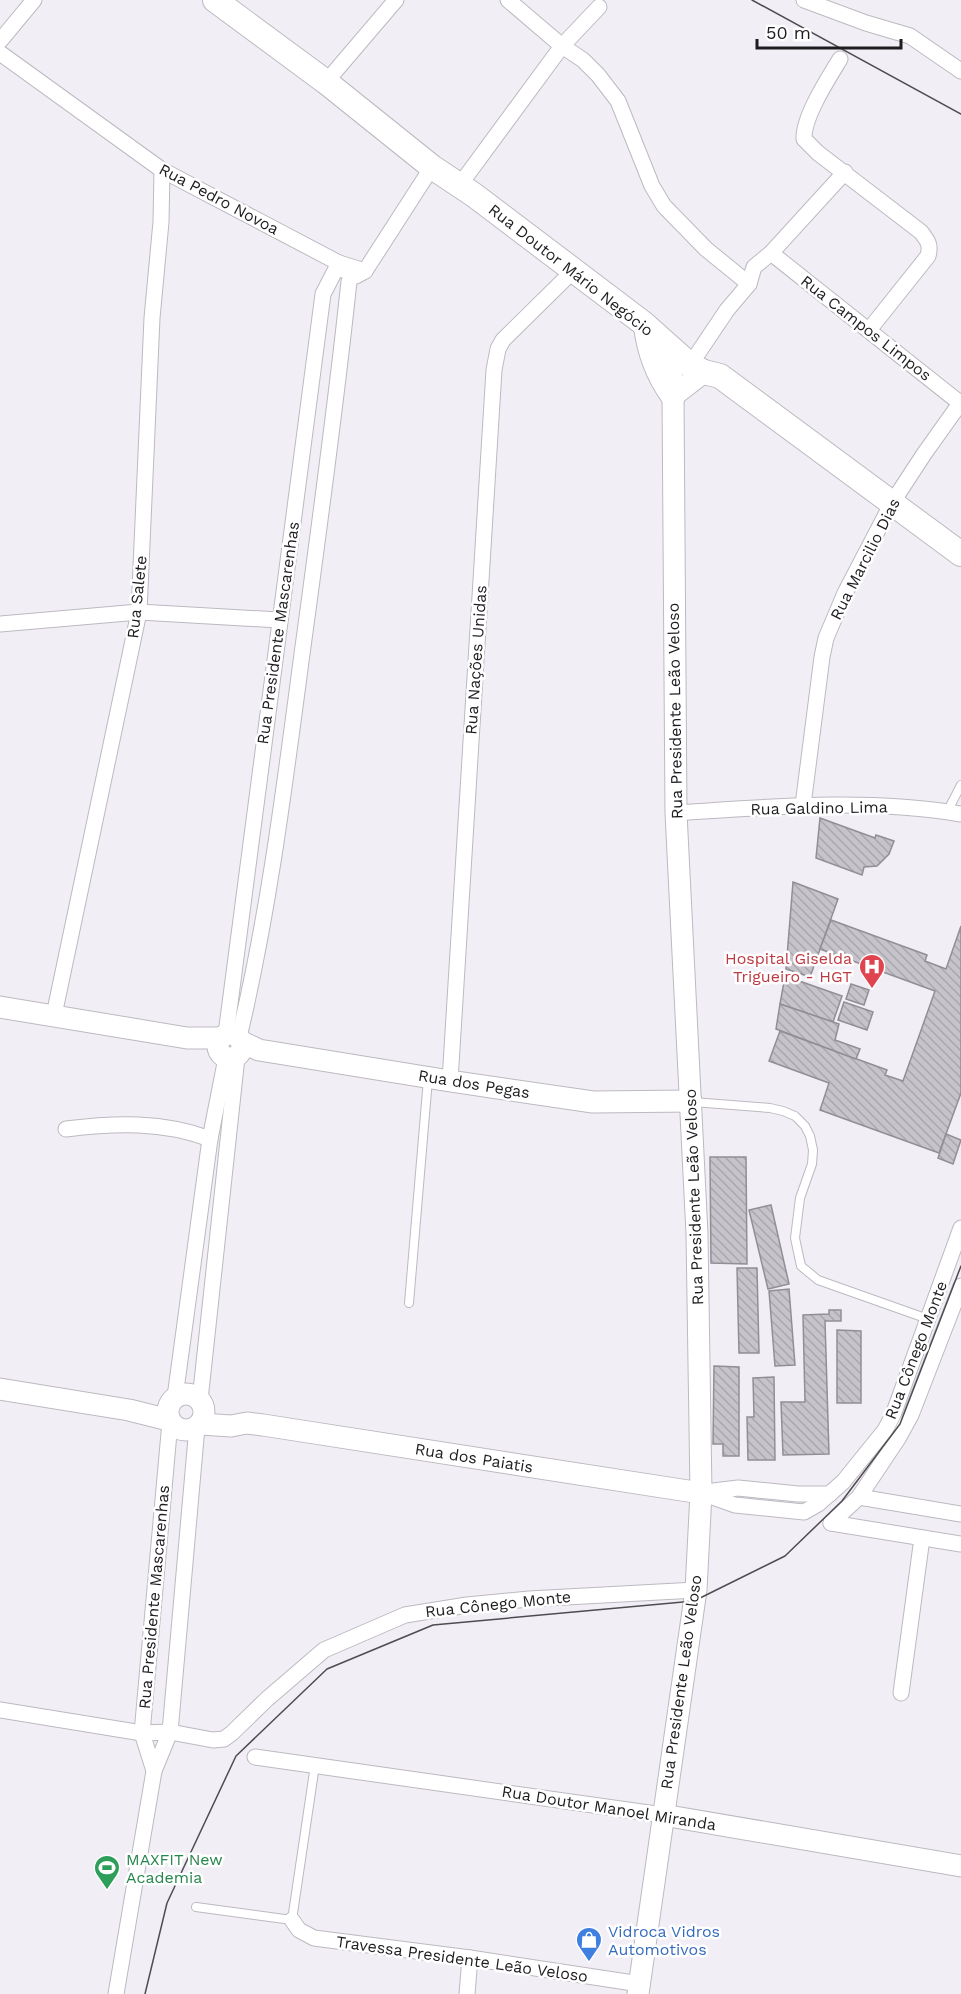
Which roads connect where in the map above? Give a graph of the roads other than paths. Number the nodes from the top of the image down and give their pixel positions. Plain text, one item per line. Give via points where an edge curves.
1 (34, 0) edge
2 (215, 0) edge
3 (396, 0) edge
4 (508, 0) edge
5 (804, 0) edge
6 (598, 7) dead end
7 (0, 41) edge
8 (562, 46) junction
9 (0, 53) edge
10 (840, 59) dead end
11 (961, 70) edge
12 (326, 82) junction
13 (432, 167) junction
14 (162, 170) junction
15 (845, 172) junction
16 (459, 186) junction
17 (771, 253) junction
18 (339, 263) junction
19 (365, 271) junction
20 (573, 271) junction
21 (349, 281) junction
22 (748, 284) junction
23 (646, 326) junction
24 (869, 330) junction
25 (670, 348) junction
26 (697, 368) junction
27 (673, 396) junction
28 (961, 402) edge
29 (892, 503) junction
30 (961, 554) edge
31 (139, 612) junction
32 (279, 620) junction
33 (0, 624) edge
34 (961, 785) edge
35 (803, 805) junction
36 (676, 813) junction
37 (954, 813) edge
38 (0, 1007) edge
39 (54, 1015) junction
40 (234, 1046) junction
41 (428, 1077) junction
42 (450, 1081) junction
43 (691, 1101) junction
44 (66, 1129) dead end
45 (210, 1139) junction
46 (961, 1228) edge
47 (961, 1286) edge
48 (409, 1303) dead end
49 (928, 1319) junction
50 (0, 1389) edge
51 (172, 1409) junction
52 (200, 1414) junction
53 (701, 1493) junction
54 (830, 1494) junction
55 (859, 1497) junction
56 (804, 1512) joint
57 (961, 1514) edge
58 (922, 1538) junction
59 (961, 1544) edge
60 (696, 1590) junction
61 (901, 1693) dead end
62 (0, 1710) edge
63 (170, 1732) junction
64 (142, 1733) junction
65 (255, 1757) dead end
66 (315, 1765) junction
67 (154, 1771) junction
68 (663, 1815) junction
69 (961, 1866) edge
70 (196, 1907) dead end
71 (292, 1920) junction
72 (470, 1958) junction
73 (639, 1989) edge
74 (116, 1994) edge
75 (467, 1994) edge

1 - 7 street
2 - 12 main road, Rua Doutor Mário Negócio
3 - 12 street
4 - 8 street
5 - 11 street via 910,36
6 - 8 street
8 - 16 street
8 - 22 street via 583,60 618,101 664,206
9 - 14 street, Rua Pedro Novoa
10 - 15 street via 805,124 804,139
12 - 13 main road, Rua Doutor Mário Negócio
13 - 16 main road, Rua Doutor Mário Negócio
13 - 19 street
14 - 18 street, Rua Pedro Novoa
14 - 31 street, Rua Salete
15 - 17 street
15 - 24 street via 921,232 930,249
16 - 20 main road, Rua Doutor Mário Negócio
17 - 22 street via 754,267
17 - 24 street, Rua Campos Limpos
18 - 19 street
18 - 21 street
18 - 32 street, Rua Presidente Mascarenhas via 323,294
19 - 21 street
20 - 23 main road, Rua Doutor Mário Negócio
20 - 42 street, Rua Nações Unidas via 503,340 494,370
21 - 40 street, Rua Presidente Mascarenhas via 283,800 250,990
22 - 26 street via 727,310
23 - 25 main road, Rua Doutor Mário Negócio
23 - 27 main road via 648,345
24 - 28 street, Rua Campos Limpos
25 - 26 main road, Rua Doutor Mário Negócio
25 - 27 main road, Rua Presidente Leão Veloso
26 - 27 main road
26 - 29 main road, Rua Doutor Mário Negócio via 720,376
27 - 36 main road, Rua Presidente Leão Veloso
28 - 29 street, Rua Marcilio Dias
29 - 30 main road, Rua Doutor Mário Negócio
29 - 35 street, Rua Marcilio Dias via 826,638
31 - 32 street
31 - 33 street
31 - 39 street, Rua Salete
32 - 40 street, Rua Presidente Mascarenhas
34 - 37 lane
35 - 36 street, Rua Galdino Lima
35 - 37 street, Rua Galdino Lima via 898,807
36 - 43 main road, Rua Presidente Leão Veloso
38 - 39 main road, Rua dos Pegas
39 - 40 main road, Rua dos Pegas
40 - 41 main road, Rua dos Pegas
40 - 45 street, Rua Presidente Mascarenhas
40 - 52 street, Rua Presidente Mascarenhas
41 - 42 main road, Rua dos Pegas
41 - 48 lane
42 - 43 main road, Rua dos Pegas via 593,1102
43 - 49 lane via 770,1108 795,1116 805,1126 813,1150 800,1198 795,1238 801,1266 818,1280
43 - 53 main road, Rua Presidente Leão Veloso
44 - 45 street via 138,1124 189,1131
45 - 51 street, Rua Presidente Mascarenhas
46 - 49 street, Rua Cônego Monte
47 - 55 street, Rua Cônego Monte via 911,1415
49 - 54 street, Rua Cônego Monte via 885,1430
50 - 51 main road via 129,1410
51 - 52 main road via 188,1393
51 - 52 main road via 176,1428 182,1430 190,1430
51 - 64 street, Rua Presidente Mascarenhas
52 - 53 main road, Rua dos Paiatis via 231,1426 247,1423
52 - 63 street, Rua Presidente Mascarenhas
53 - 54 street, Rua dos Paiatis via 738,1488
53 - 56 street, Rua dos Paiatis via 735,1505
53 - 60 main road, Rua Presidente Leão Veloso
54 - 56 street, Rua Cônego Monte
55 - 57 street
55 - 58 street, Rua Cônego Monte via 831,1523
58 - 59 street
58 - 61 street
60 - 63 street, Rua Cônego Monte via 529,1599 405,1615 324,1650 224,1739
60 - 68 main road, Rua Presidente Leão Veloso
62 - 64 street
63 - 64 street
63 - 67 street, Rua Presidente Mascarenhas
64 - 67 street, Rua Presidente Mascarenhas
65 - 66 street, Rua Doutor Manoel Miranda
66 - 68 street, Rua Doutor Manoel Miranda
66 - 71 lane
67 - 74 street, Rua Presidente Mascarenhas
68 - 69 main road, Rua Doutor Manoel Miranda
68 - 73 main road, Rua Presidente Leão Veloso
70 - 71 lane
71 - 72 street, Travessa Presidente Leão Veloso via 299,1930 314,1938
72 - 73 street, Travessa Presidente Leão Veloso
72 - 75 street

